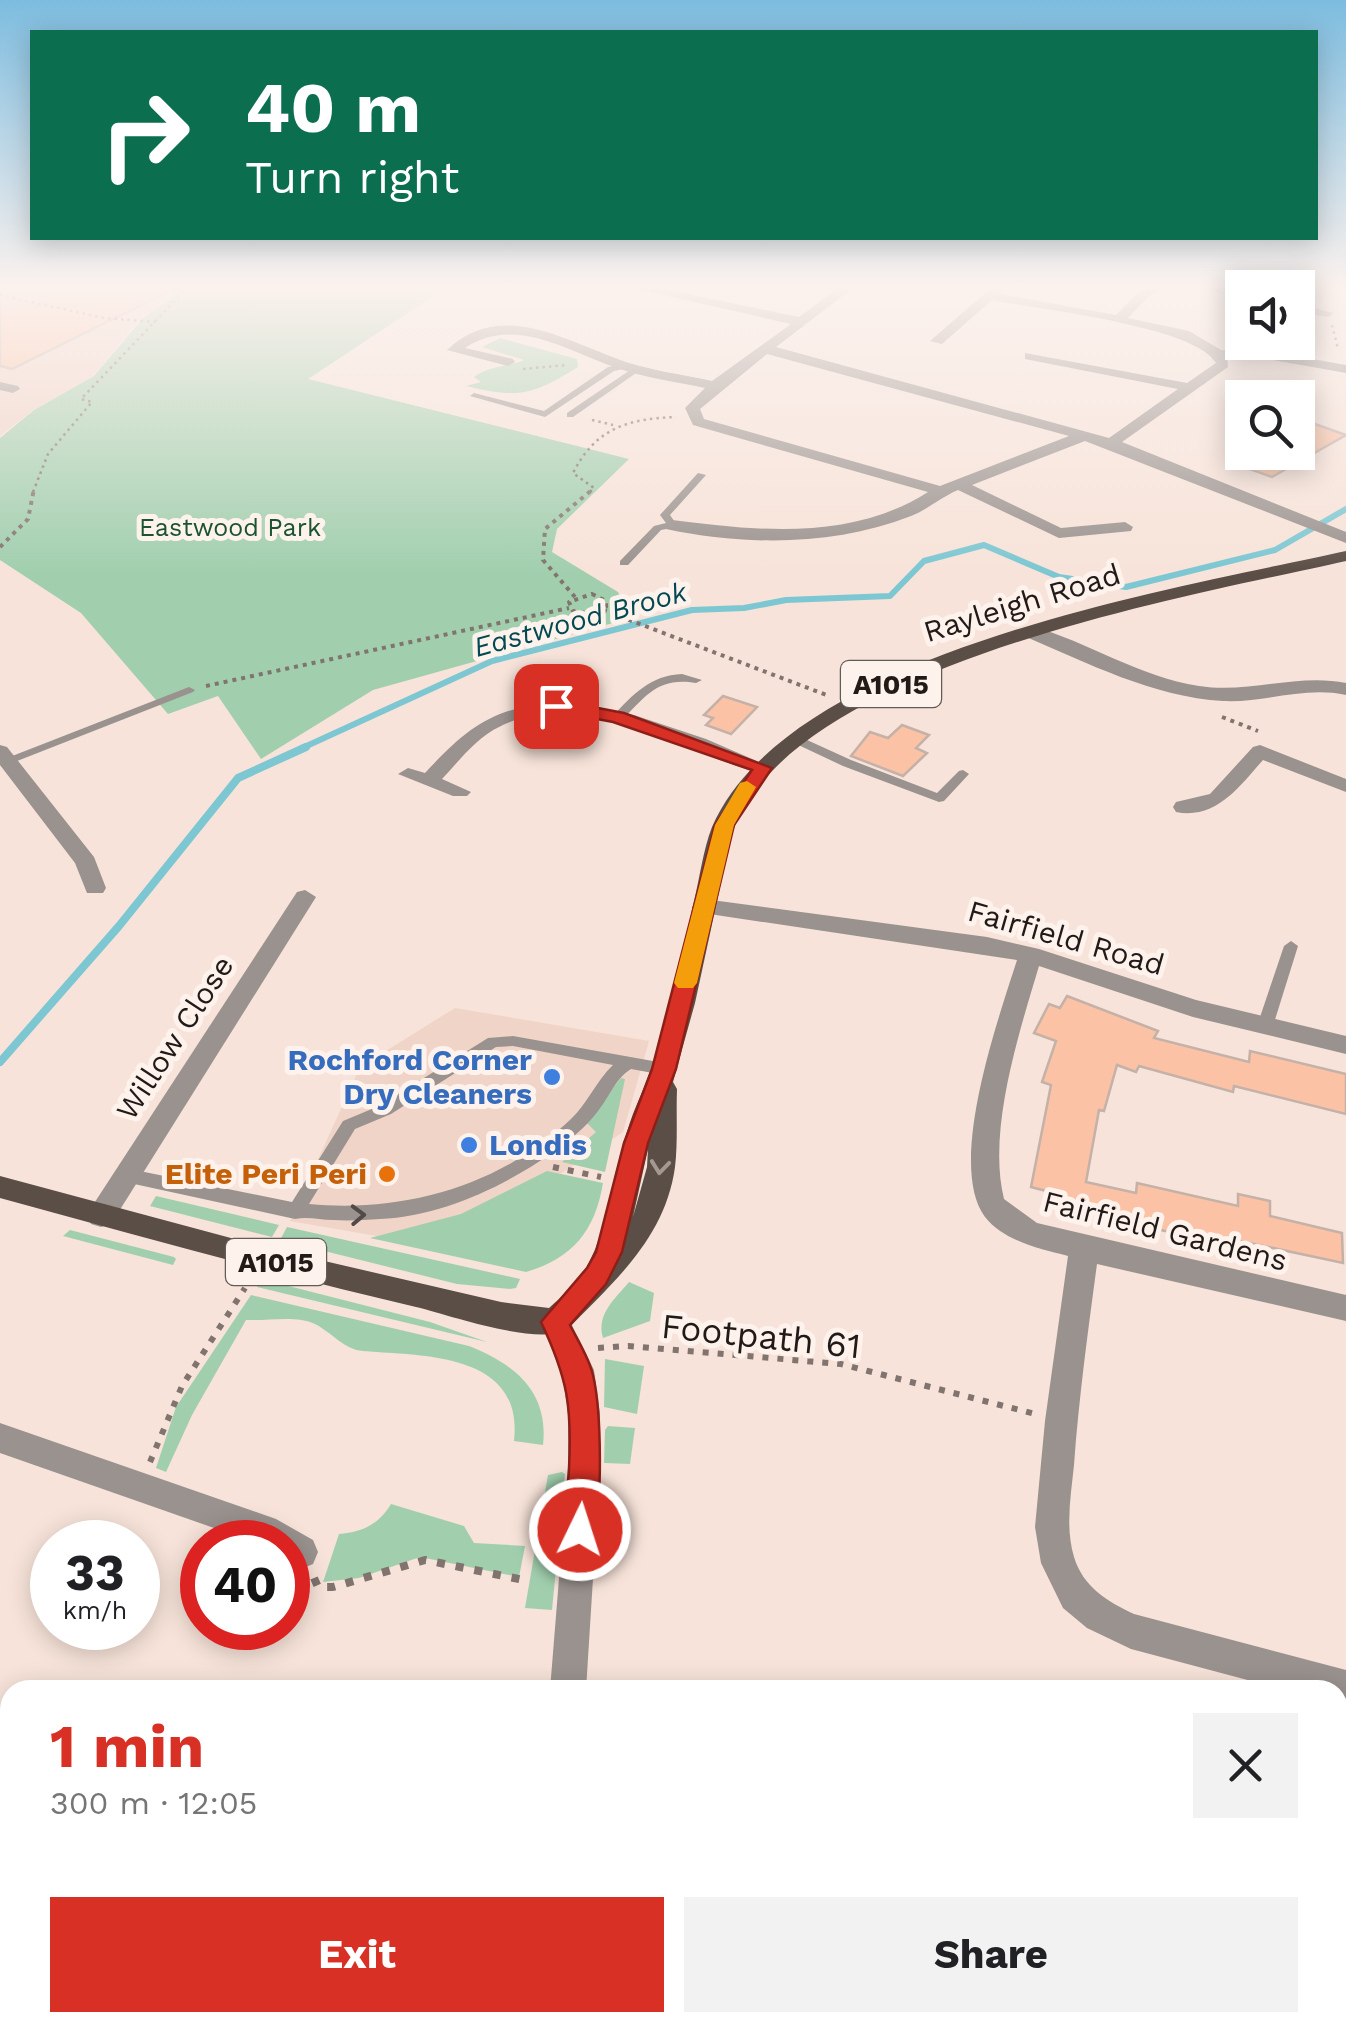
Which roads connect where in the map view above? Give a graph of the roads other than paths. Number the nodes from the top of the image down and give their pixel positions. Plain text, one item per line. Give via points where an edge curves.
1 (590, 383) edge
2 (605, 383) edge
3 (700, 383) edge
4 (719, 383) edge
5 (889, 383) edge
6 (1162, 383) edge
7 (1196, 383) edge
8 (714, 386) junction
9 (1188, 387) junction
10 (474, 396) dead end
11 (570, 415) dead end
12 (1083, 436) junction
13 (1111, 443) junction
14 (701, 474) dead end
15 (949, 487) junction
16 (672, 524) junction
17 (1126, 528) dead end
18 (1346, 538) edge
19 (1346, 556) edge
20 (624, 563) dead end
21 (1031, 632) junction
22 (696, 680) dead end
23 (1346, 689) edge
24 (189, 690) road end
25 (618, 717) junction
26 (796, 739) junction
27 (2, 758) edge
28 (763, 768) junction
29 (963, 774) dead end
30 (1346, 786) edge
31 (460, 792) dead end
32 (1184, 808) dead end
33 (95, 888) dead end
34 (305, 897) dead end
35 (704, 907) junction
36 (1291, 946) dead end
37 (1030, 955) junction
38 (1264, 1026) junction
39 (1346, 1045) edge
40 (629, 1063) junction
41 (664, 1069) junction
42 (125, 1175) junction
43 (0, 1186) edge
44 (295, 1212) junction
45 (101, 1216) junction
46 (1084, 1248) junction
47 (1346, 1308) edge
48 (562, 1337) junction
49 (0, 1438) edge
50 (234, 1520) edge
51 (569, 1680) edge
52 (1316, 1680) edge

1 - 10 lane via 545,414
2 - 11 lane
3 - 8 street
4 - 8 street
5 - 12 street
6 - 9 street
7 - 9 street
8 - 15 street via 692,408 698,422
9 - 13 street
12 - 13 street
12 - 15 street
13 - 18 street
14 - 16 lane via 665,515
15 - 16 street via 908,512 841,531 758,536
15 - 17 street via 1059,532
16 - 20 lane via 658,528
19 - 21 main road, Rayleigh Road / A1015
21 - 23 street via 1190,692 1248,695 1320,684
21 - 26 main road, Rayleigh Road / A1015 via 910,676
22 - 25 lane via 658,680
24 - 27 lane
25 - 28 street
25 - 31 street via 556,706 509,715 418,777
26 - 28 main road, Rayleigh Road / A1015
26 - 29 lane via 939,798
27 - 33 street via 86,862
28 - 35 main road, Rayleigh Road / A1015 via 724,825
30 - 32 street via 1260,751 1217,799
34 - 42 street, Willow Close
35 - 37 street, Fairfield Road via 916,933
35 - 41 main road, Rayleigh Road / A1015
36 - 38 lane
37 - 38 street, Fairfield Road
37 - 46 street, Fairfield Gardens via 1006,1028 986,1184 1008,1222
38 - 39 street, Fairfield Road
40 - 41 lane
44 -> 40 lane via 390,1213 491,1181 560,1138 594,1106 611,1074
40 - 44 lane via 493,1042 349,1125
41 - 48 main road, Rayleigh Road / A1015 via 661,1167 652,1205 631,1245 597,1276
42 - 44 lane
42 - 45 street, Willow Close
43 - 45 main road, A1015
45 - 48 main road, A1015 via 501,1315
46 - 47 street, Fairfield Gardens
46 - 52 street via 1052,1526 1058,1563 1074,1596 1132,1631
48 - 51 street via 582,1391 584,1468
49 - 50 street

